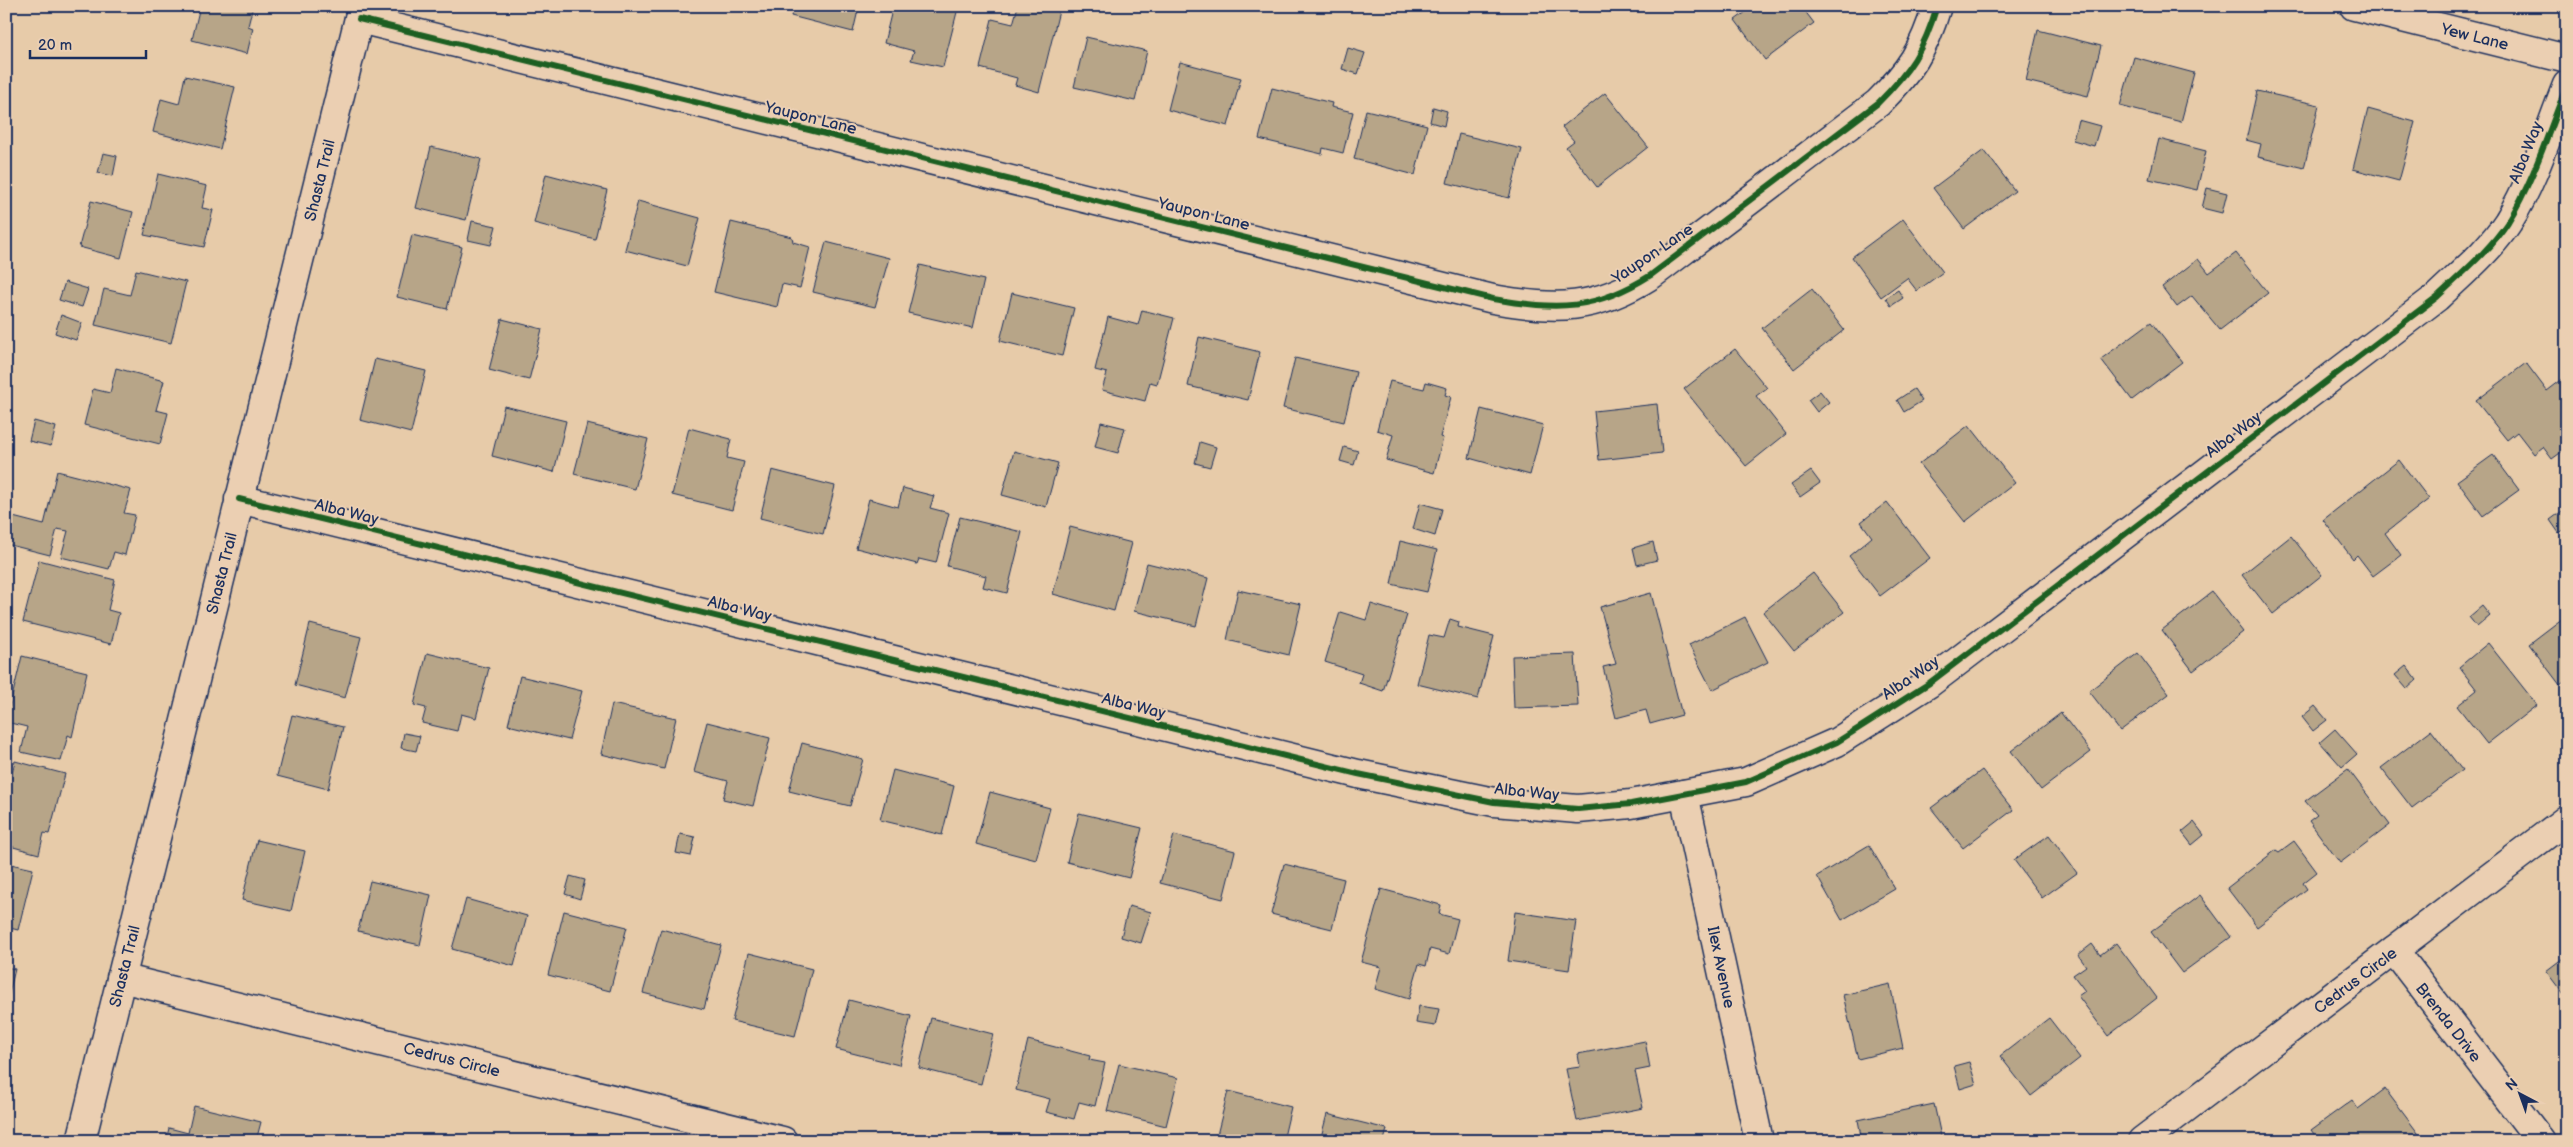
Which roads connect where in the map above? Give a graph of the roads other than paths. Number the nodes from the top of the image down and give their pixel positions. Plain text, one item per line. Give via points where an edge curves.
1 (1938, 6) edge
2 (2354, 6) edge
3 (360, 13) edge
4 (2567, 59) edge
5 (2567, 85) edge
6 (239, 499) junction
7 (1684, 794) junction
8 (2567, 818) edge
9 (2394, 950) junction
10 (121, 978) junction
11 (81, 1141) edge
12 (783, 1141) edge
13 (1759, 1141) edge
14 (2142, 1141) edge
15 (2541, 1141) edge

1 - 3 street, Yaupon Lane via 1921,51 1904,77 1878,103 1651,275 1598,302 1562,307 1537,307 1493,299
2 - 4 street, Yew Lane
3 - 6 street, Shasta Trail
5 - 7 street, Alba Way via 2522,196 2507,223 2483,254 2437,297 1928,684 1837,742 1746,782
6 - 7 street, Alba Way via 1358,774 1494,802 1578,809
6 - 10 street, Shasta Trail
7 - 13 street, Ilex Avenue
8 - 9 street, Cedrus Circle
9 - 14 street, Cedrus Circle
9 - 15 street, Brenda Drive
10 - 11 street, Shasta Trail
10 - 12 street, Cedrus Circle

